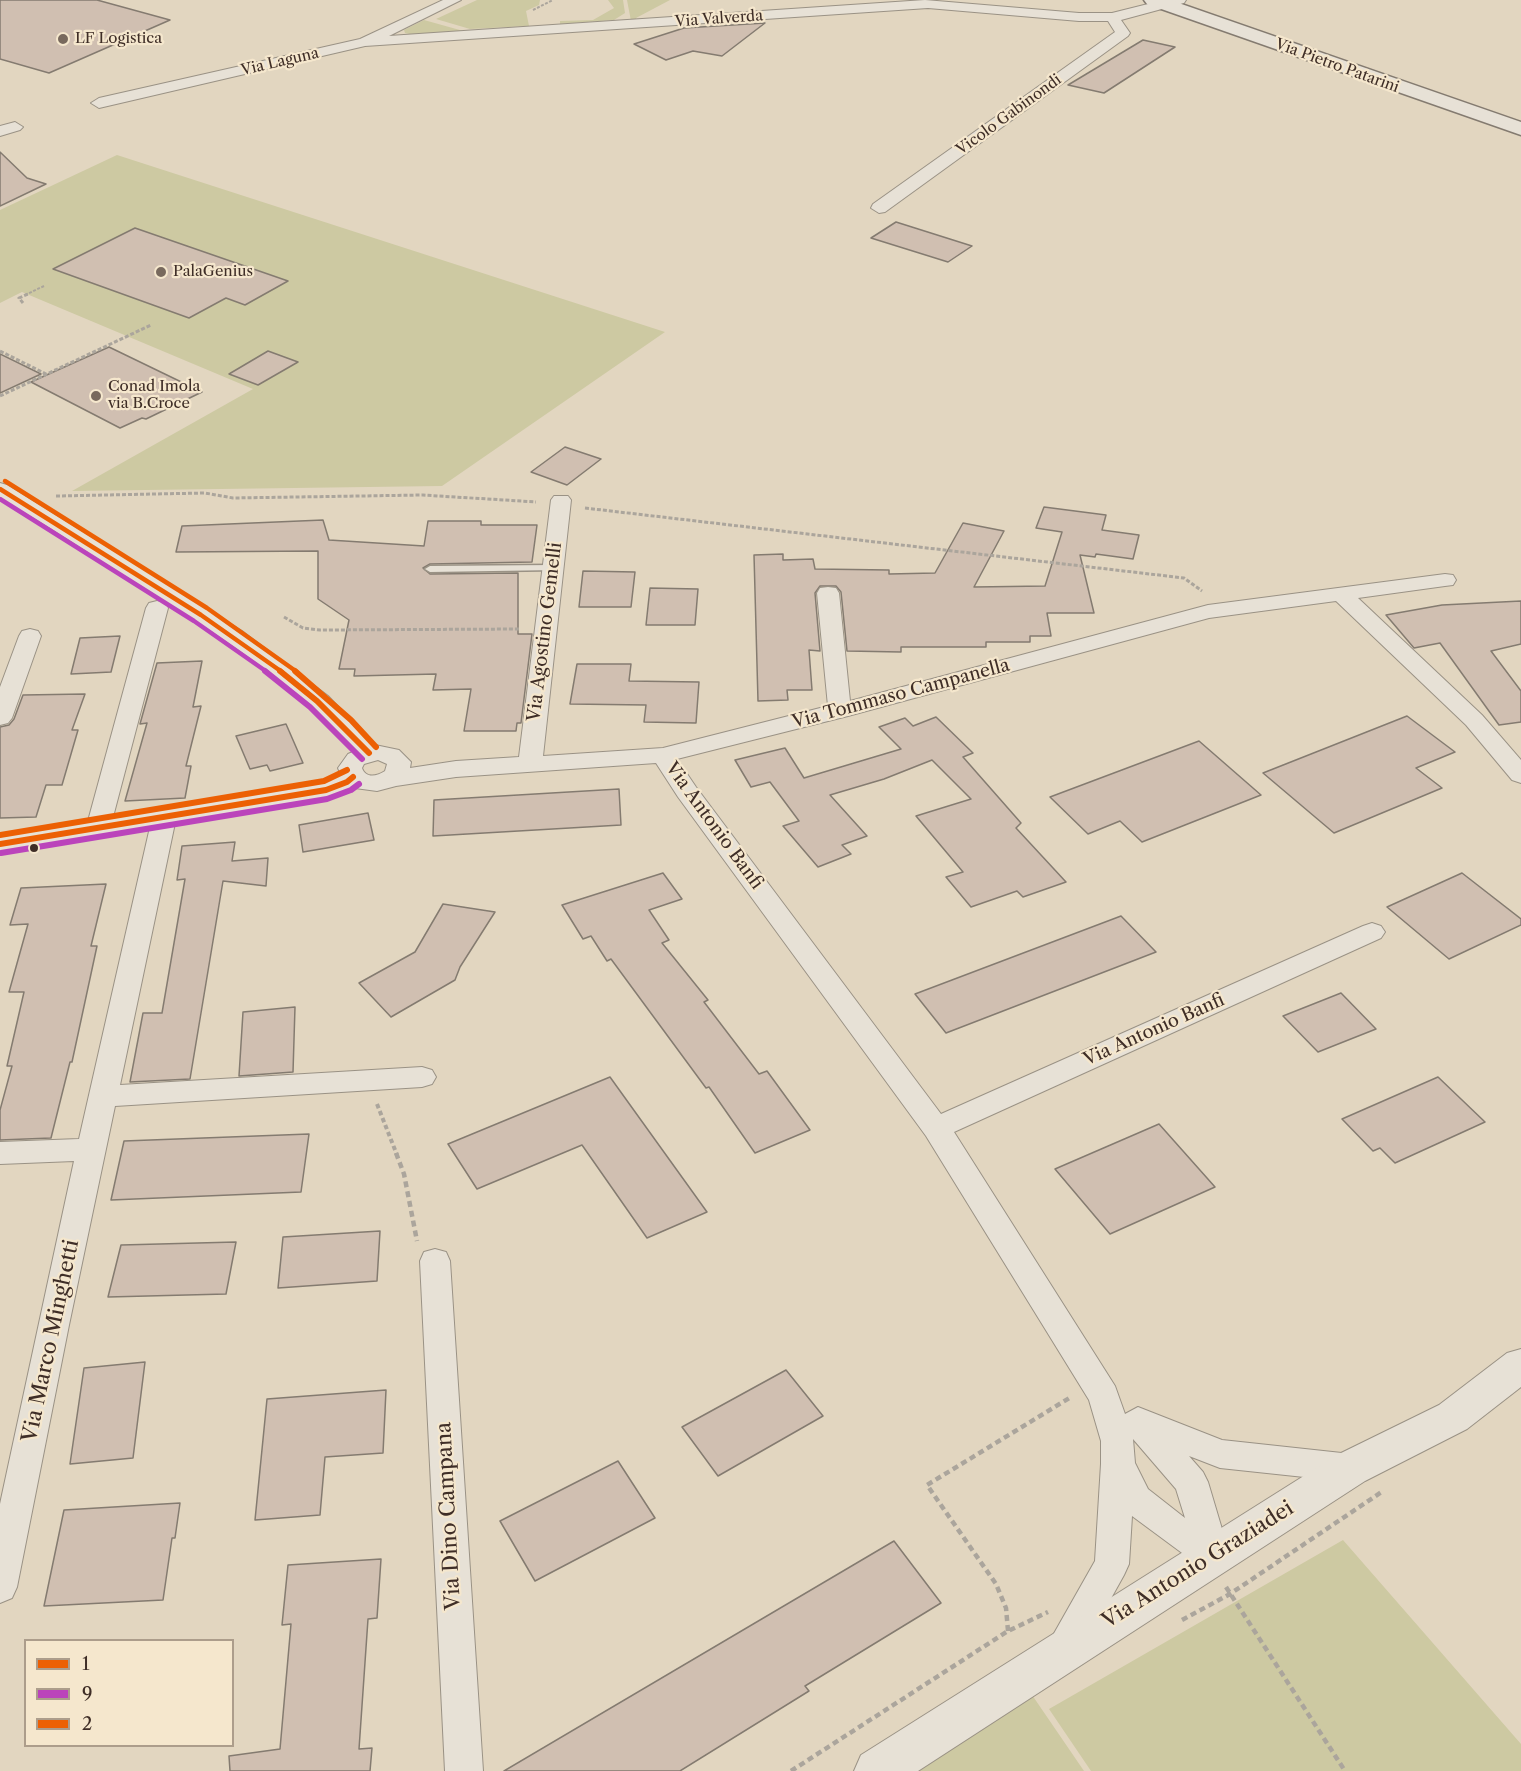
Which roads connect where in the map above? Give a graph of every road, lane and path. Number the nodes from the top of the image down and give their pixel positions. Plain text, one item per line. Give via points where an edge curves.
1 (454, 0) edge
2 (1165, 1) edge
3 (1112, 17) junction
4 (365, 42) junction
5 (99, 103) dead end
6 (1521, 129) edge
7 (879, 208) dead end
8 (44, 286) dead end
9 (23, 303) dead end
10 (151, 325) dead end
11 (0, 351) edge
12 (47, 374) junction
13 (0, 396) edge
14 (0, 489) edge
15 (53, 496) dead end
16 (561, 503) junction
17 (553, 568) junction
18 (430, 570) dead end
19 (1445, 580) dead end
20 (828, 593) dead end
21 (1343, 596) junction
22 (157, 608) dead end
23 (1227, 609) junction
24 (284, 617) dead end
25 (546, 628) junction
26 (30, 636) dead end
27 (840, 711) junction
28 (0, 718) edge
29 (369, 753) junction
30 (663, 755) junction
31 (530, 764) junction
32 (394, 771) junction
33 (1521, 775) edge
34 (353, 777) junction
35 (164, 819) junction
36 (98, 829) junction
37 (0, 844) edge
38 (1372, 932) dead end
39 (422, 1077) dead end
40 (373, 1080) junction
41 (104, 1096) junction
42 (936, 1128) junction
43 (92, 1149) junction
44 (0, 1153) edge
45 (435, 1261) joint
46 (1521, 1365) edge
47 (1100, 1389) junction
48 (1138, 1421) junction
49 (1118, 1464) junction
50 (1351, 1468) junction
51 (1385, 1490) dead end
52 (1213, 1556) junction
53 (0, 1587) edge
54 (1230, 1594) junction
55 (1061, 1652) junction
56 (464, 1771) edge
57 (791, 1771) edge
58 (877, 1771) edge
59 (1345, 1771) edge

1 - 4 street, Via Laguna
2 - 3 street, Via Valverda
2 - 6 main road, Via Pietro Patarini
3 - 4 street, Via Valverda via 928,4
3 - 7 street, Vicolo Gabinondi via 1123,33
4 - 5 street, Via Laguna
8 - 9 path via 19,297
10 - 12 path
11 - 12 path
12 - 13 path
14 - 29 street via 277,666 317,699
15 - 16 path via 205,493 233,498 422,493
16 - 17 street, Via Agostino Gemelli
16 - 23 path via 1184,578
17 - 18 lane
17 - 25 street, Via Agostino Gemelli
19 - 21 street, Via Tommaso Campanella
20 - 27 street
21 - 23 street, Via Tommaso Campanella
21 - 33 street via 1474,720
22 - 36 street
23 - 27 street, Via Tommaso Campanella
24 - 25 path via 303,628 320,630
25 - 31 street, Via Agostino Gemelli
26 - 28 street
27 - 30 street, Via Tommaso Campanella
29 - 32 street, Via Tommaso Campanella via 384,753
29 - 34 street via 352,763
30 - 31 street, Via Tommaso Campanella
30 - 42 street, Via Antonio Banfi
31 - 32 street, Via Tommaso Campanella
32 - 34 street, Via Tommaso Campanella via 373,784
34 - 35 street via 326,790
35 - 36 street
35 - 41 street, Via Marco Minghetti
36 - 37 street
38 - 42 street, Via Antonio Banfi
39 - 40 street
40 - 41 street
40 - 45 path via 378,1110 404,1174 418,1249
41 - 43 street, Via Marco Minghetti
42 - 47 street, Via Antonio Banfi
43 - 44 street
43 - 53 street, Via Marco Minghetti
45 - 56 street, Via Dino Campana
46 - 50 street, Via Antonio Graziadei via 1453,1417
47 - 48 street, Via Antonio Banfi
47 - 49 street, Via Antonio Banfi via 1116,1441
47 - 57 path via 927,1485 996,1584 1006,1608 1008,1631
48 - 50 street, Via Antonio Banfi via 1220,1454
48 - 52 street, Via Antonio Banfi via 1191,1482
49 - 52 street, Via Antonio Banfi via 1136,1499
49 - 55 street, Via Antonio Banfi via 1112,1564
50 - 52 street, Via Antonio Graziadei
51 - 54 path
52 - 54 path
52 - 55 street, Via Antonio Graziadei
54 - 59 path
55 - 58 street, Via Antonio Graziadei

